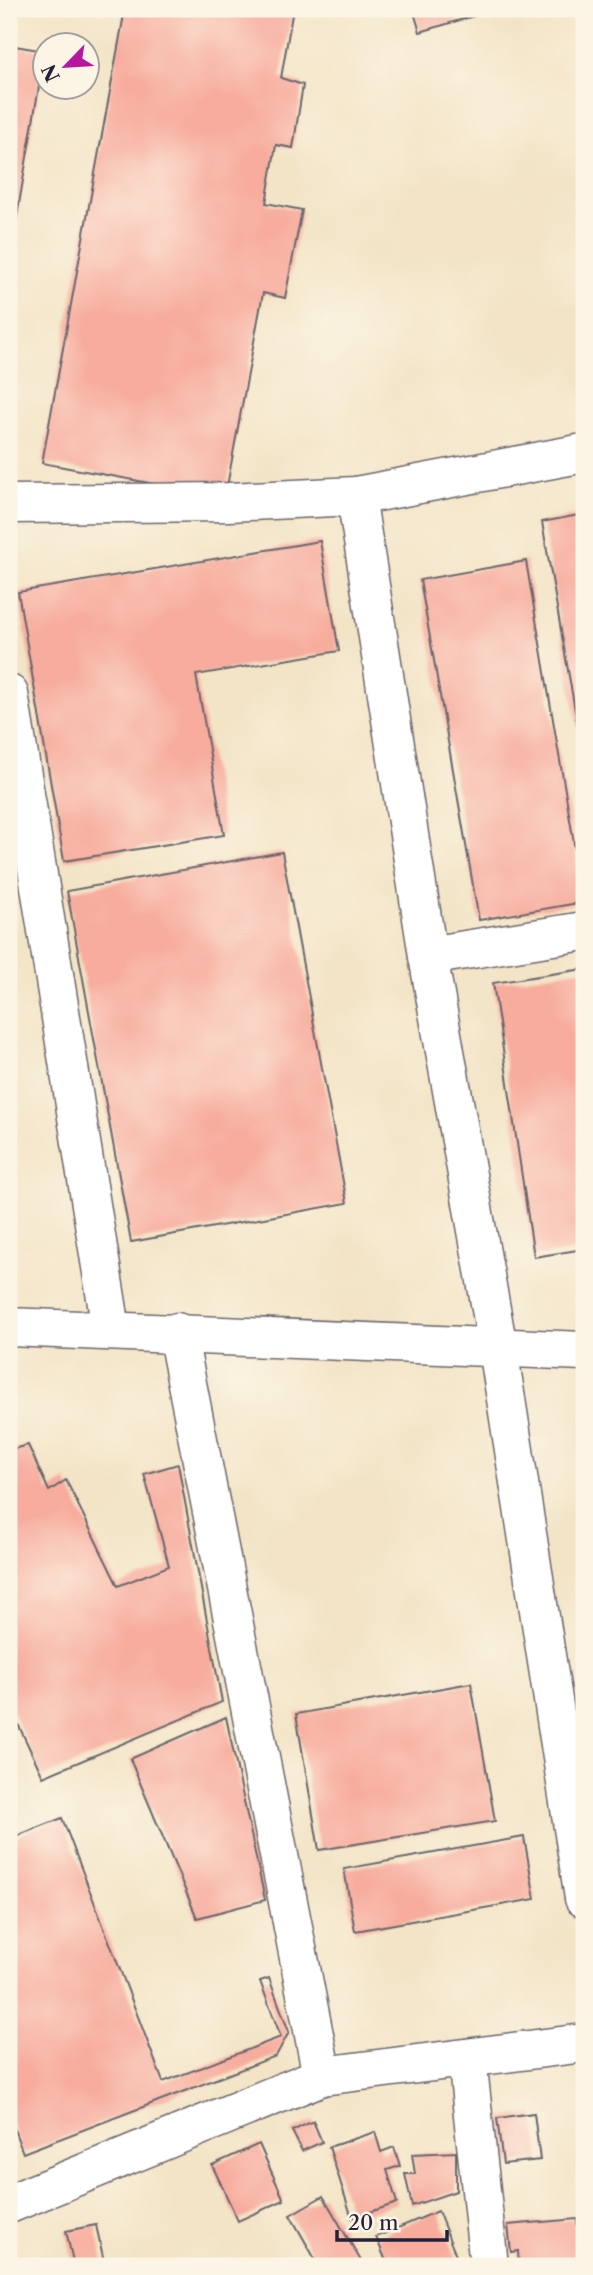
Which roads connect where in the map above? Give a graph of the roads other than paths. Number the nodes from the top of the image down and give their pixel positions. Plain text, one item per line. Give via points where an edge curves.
1 (584, 453) edge
2 (356, 496) junction
3 (9, 504) edge
4 (9, 694) edge
5 (584, 931) edge
6 (428, 956) junction
7 (9, 1327) edge
8 (111, 1329) junction
9 (177, 1332) junction
10 (498, 1349) junction
11 (584, 1351) edge
12 (584, 1898) edge
13 (584, 2043) edge
14 (467, 2058) junction
15 (322, 2076) junction
16 (9, 2204) edge
17 (489, 2266) edge

1 - 2 street
2 - 3 street
2 - 6 street
4 - 8 street
5 - 6 street
6 - 10 street
7 - 8 street
8 - 9 street
9 - 10 street
9 - 15 street
10 - 11 street
10 - 12 street
13 - 14 street
14 - 15 street
14 - 17 street
15 - 16 street

